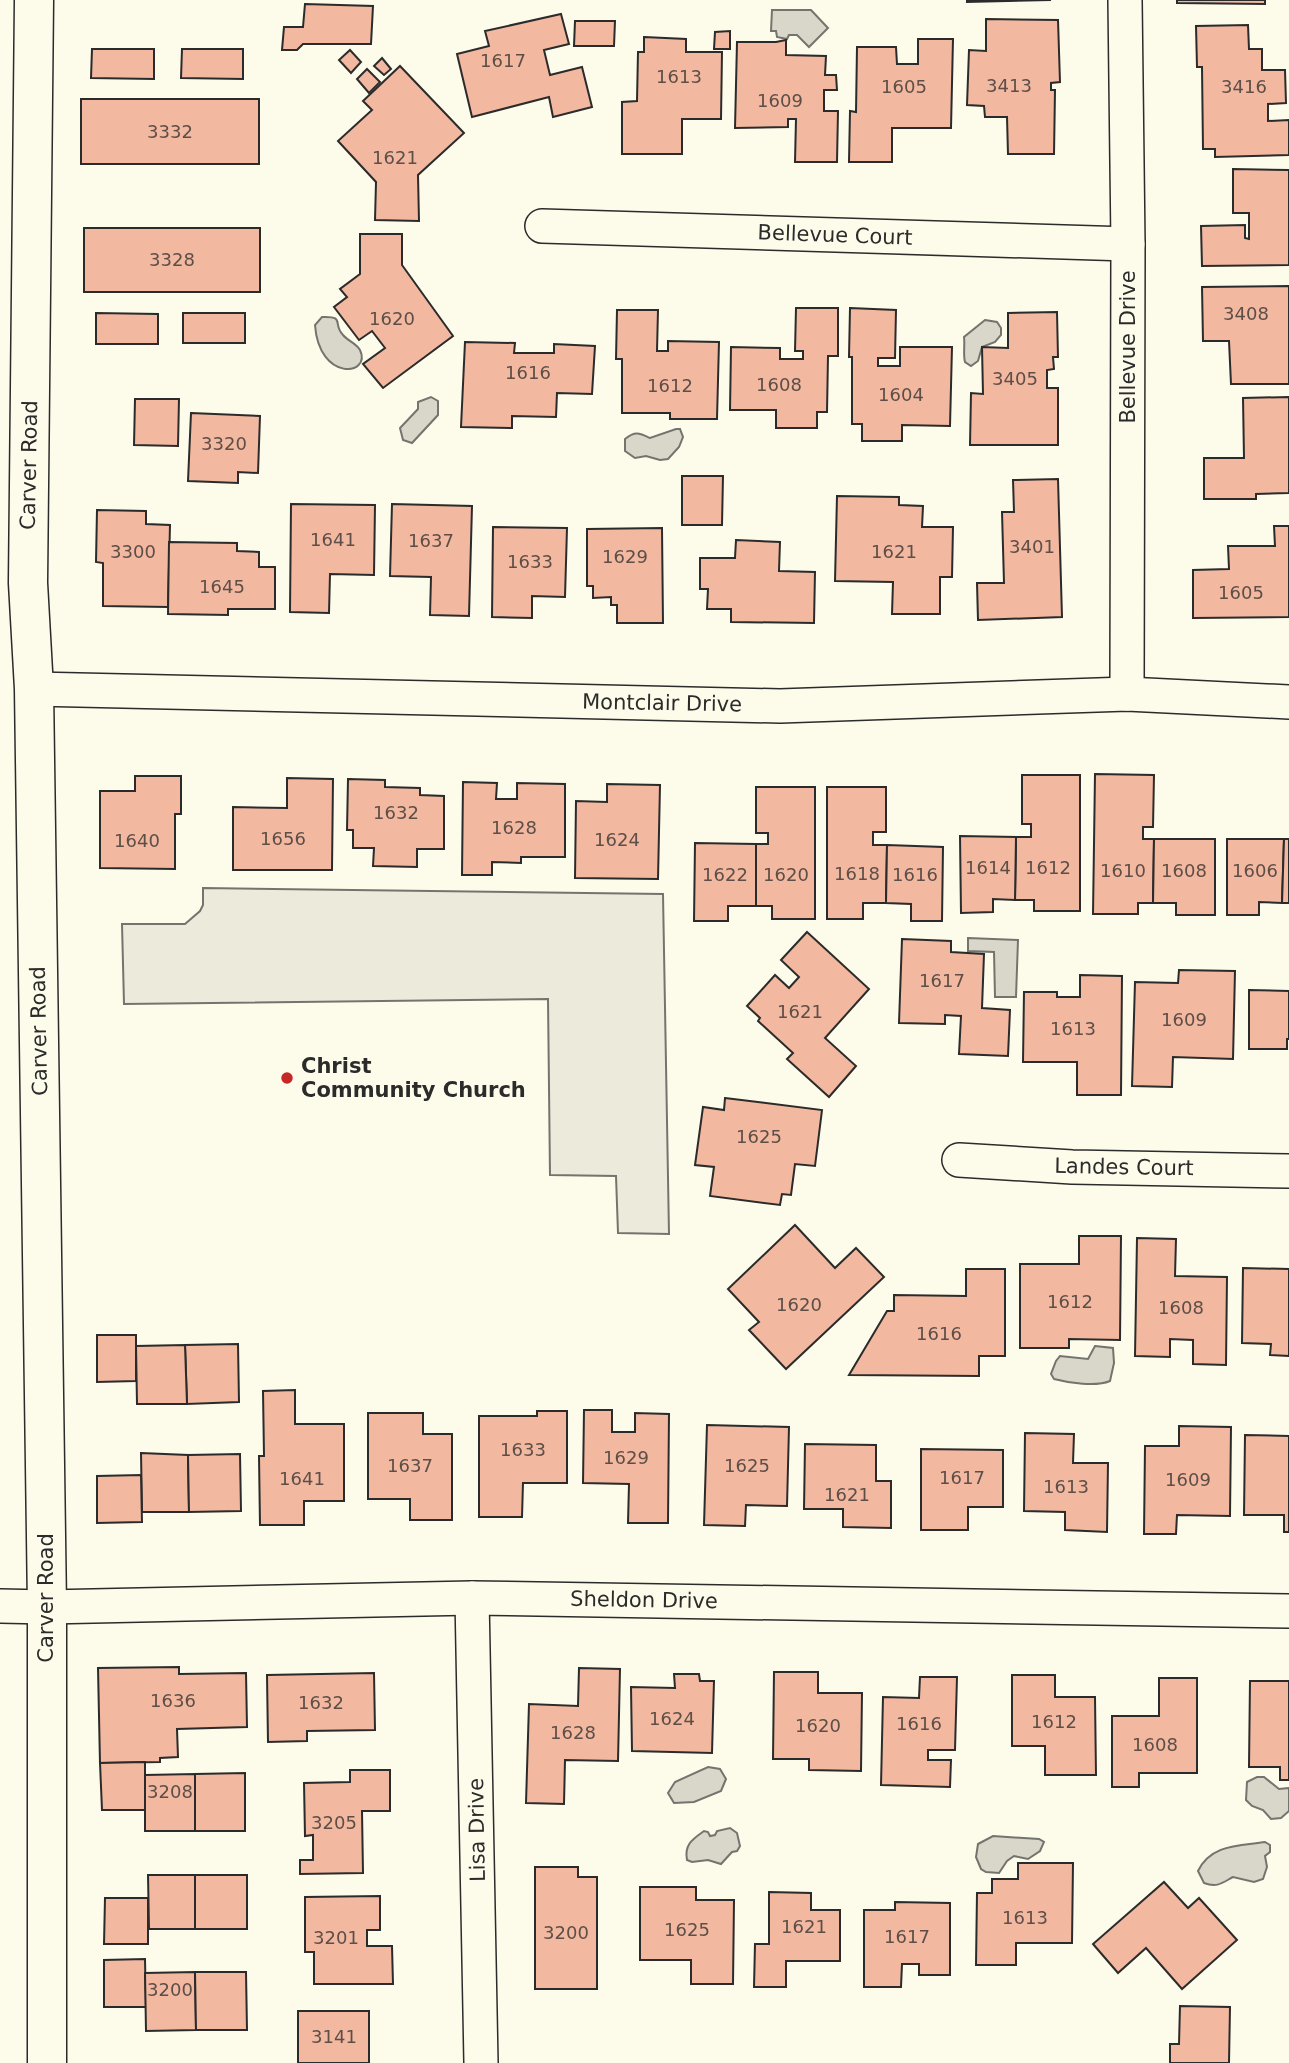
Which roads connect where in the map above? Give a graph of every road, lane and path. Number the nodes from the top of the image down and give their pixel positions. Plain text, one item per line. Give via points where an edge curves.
1 (34, 0) edge
2 (1125, 0) edge
3 (542, 226) dead end
4 (1128, 244) junction
5 (34, 690) junction
6 (1127, 694) junction
7 (1289, 702) edge
8 (959, 1160) dead end
9 (1289, 1171) edge
10 (472, 1598) junction
11 (0, 1606) edge
12 (47, 1607) junction
13 (1289, 1611) edge
14 (47, 2063) edge
15 (481, 2063) edge

1 - 5 street, Carver Road via 28,583
2 - 4 street, Bellevue Drive
3 - 4 street, Bellevue Court
4 - 6 street, Bellevue Drive
5 - 6 street, Montclair Drive via 780,706
5 - 12 street, Carver Road
6 - 7 street, Montclair Drive
8 - 9 street, Landes Court
10 - 12 street, Sheldon Drive
10 - 13 street, Sheldon Drive
10 - 15 street, Lisa Drive
11 - 12 street, Sheldon Drive
12 - 14 street, Carver Road

